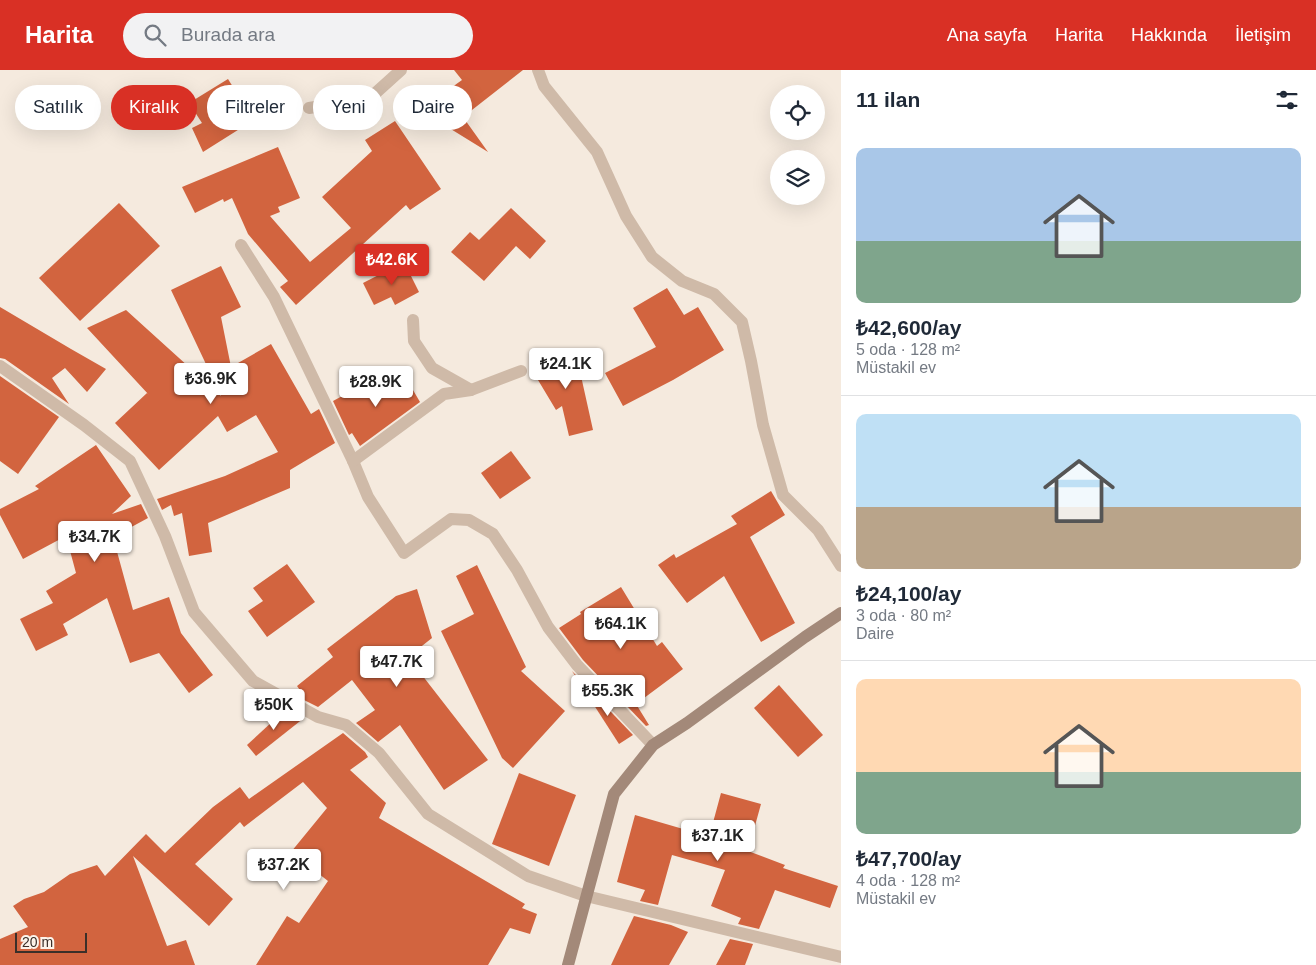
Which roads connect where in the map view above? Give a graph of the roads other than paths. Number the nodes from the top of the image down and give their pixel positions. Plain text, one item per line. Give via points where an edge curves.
1 (401, 70) edge
2 (538, 70) edge
3 (309, 108) dead end
4 (241, 245) dead end
5 (413, 320) dead end
6 (0, 366) edge
7 (521, 372) dead end
8 (471, 390) junction
9 (353, 461) junction
10 (841, 566) edge
11 (841, 613) edge
12 (653, 745) junction
13 (586, 896) junction
14 (841, 957) edge
15 (568, 965) edge

1 - 3 street via 370,98
2 - 10 street via 544,86 597,152 626,216 652,257 682,281 714,294 742,322 763,425 783,495 818,530
4 - 9 street via 274,297
5 - 8 street via 414,341 432,368
6 - 13 street via 130,460 165,536 194,612 253,681 318,717 346,725 379,753 428,814 528,876
7 - 8 street
8 - 9 street via 444,394
9 - 12 street via 368,497 404,553 451,519 469,520 493,534 517,570 548,628 577,665
11 - 12 street
12 - 13 street via 614,794
13 - 14 street
13 - 15 street

